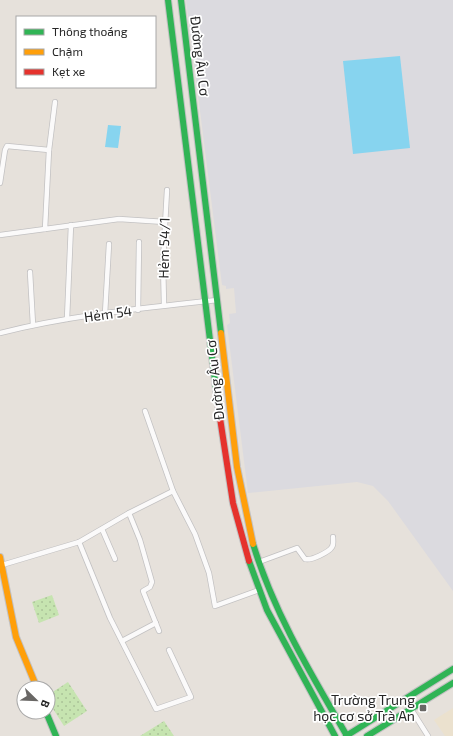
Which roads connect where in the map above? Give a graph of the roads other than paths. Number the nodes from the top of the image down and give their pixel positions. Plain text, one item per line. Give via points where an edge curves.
1 (168, 0) edge
2 (181, 0) edge
3 (55, 102) dead end
4 (49, 150) junction
5 (0, 182) edge
6 (167, 190) dead end
7 (164, 222) junction
8 (71, 225) junction
9 (45, 229) junction
10 (0, 235) edge
11 (139, 242) dead end
12 (109, 244) dead end
13 (30, 272) dead end
14 (217, 300) junction
15 (206, 302) junction
16 (164, 305) junction
17 (138, 310) junction
18 (105, 314) junction
19 (67, 319) junction
20 (33, 324) junction
21 (0, 333) edge
22 (145, 411) dead end
23 (233, 437) junction
24 (222, 438) junction
25 (173, 491) junction
26 (128, 513) junction
27 (102, 529) junction
28 (333, 537) dead end
29 (79, 542) junction
30 (0, 557) edge
31 (115, 559) dead end
32 (259, 562) junction
33 (2, 565) junction
34 (259, 590) junction
35 (156, 623) junction
36 (159, 631) dead end
37 (122, 642) junction
38 (168, 650) dead end
39 (453, 669) edge
40 (34, 680) edge
41 (453, 683) edge
42 (411, 709) junction
43 (49, 720) edge
44 (56, 736) edge
45 (335, 736) edge
46 (346, 736) edge
47 (367, 736) edge
48 (428, 736) edge

1 - 15 main road, Đường Âu Cơ
2 - 14 main road, Đường Âu Cơ
3 - 4 street
4 - 5 street via 7,146
4 - 9 street
6 - 7 street, Hẻm 54/1
7 - 8 street via 119,218
7 - 16 street, Hẻm 54/1
8 - 9 street
8 - 19 street
9 - 10 street
11 - 17 street
12 - 18 street
13 - 20 street
14 - 15 street, Hẻm 54
14 - 23 main road, Đường Âu Cơ
15 - 16 street, Hẻm 54
15 - 24 main road, Đường Âu Cơ
16 - 17 street, Hẻm 54
17 - 18 street, Hẻm 54
18 - 19 street, Hẻm 54
19 - 20 street, Hẻm 54
20 - 21 street, Hẻm 54
22 - 25 street
23 - 24 main road
23 - 32 main road, Đường Âu Cơ via 242,499
24 - 34 main road, Đường Âu Cơ via 237,522
25 - 26 street
25 - 34 street via 195,534 209,573 215,606
26 - 27 street
26 - 35 street via 140,540 152,582 150,587 143,591
27 - 29 street
27 - 31 street
28 - 32 street via 331,549 310,560 305,559 297,548
29 - 33 street
29 - 37 street
30 - 33 main road
32 - 46 main road, Đường Âu Cơ via 284,623
33 - 40 main road via 16,638
34 - 45 main road, Đường Âu Cơ via 274,626
35 - 36 street
35 - 37 street
37 - 38 street via 156,709 191,697
39 - 46 main road
41 - 42 main road
42 - 47 main road
42 - 48 street
43 - 44 main road

